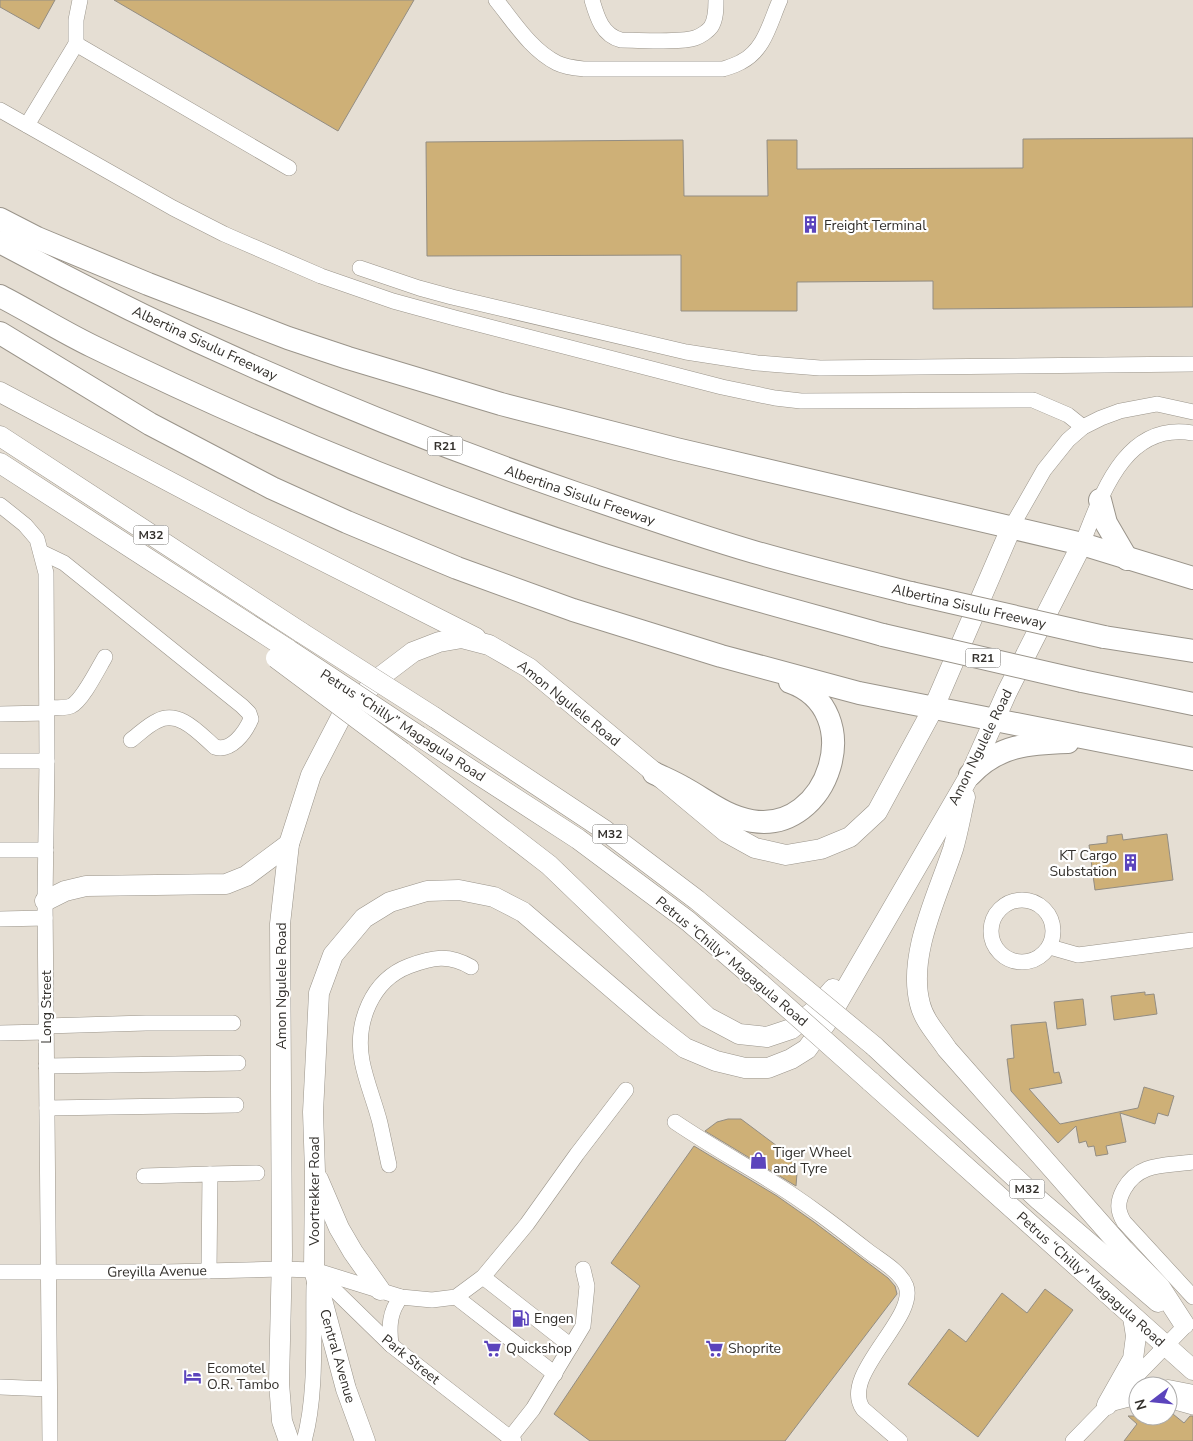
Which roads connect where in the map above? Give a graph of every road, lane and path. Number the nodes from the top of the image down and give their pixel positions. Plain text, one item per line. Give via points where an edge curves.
1 (80, 0) edge
2 (496, 0) edge
3 (592, 0) edge
4 (716, 0) edge
5 (780, 0) edge
6 (76, 44) junction
7 (0, 110) edge
8 (27, 125) junction
9 (289, 168) dead end
10 (0, 219) edge
11 (0, 242) edge
12 (360, 268) dead end
13 (0, 296) edge
14 (0, 333) edge
15 (1193, 364) edge
16 (0, 392) edge
17 (1193, 412) edge
18 (1083, 427) junction
19 (1193, 433) edge
20 (0, 436) edge
21 (0, 463) edge
22 (1100, 500) junction
23 (0, 505) edge
24 (1012, 526) junction
25 (1082, 544) junction
26 (41, 552) junction
27 (1128, 559) junction
28 (1193, 578) edge
29 (489, 645) junction
30 (1193, 652) edge
31 (283, 654) junction
32 (721, 656) junction
33 (105, 657) dead end
34 (1193, 704) edge
35 (934, 707) junction
36 (47, 710) junction
37 (0, 714) edge
38 (995, 720) junction
39 (131, 740) dead end
40 (1094, 741) junction
41 (1193, 759) edge
42 (0, 761) edge
43 (47, 761) junction
44 (654, 773) junction
45 (970, 775) junction
46 (289, 844) junction
47 (0, 850) edge
48 (46, 850) junction
49 (45, 910) junction
50 (0, 919) edge
51 (1193, 940) edge
52 (1050, 947) junction
53 (870, 949) junction
54 (471, 967) dead end
55 (233, 1023) dead end
56 (46, 1029) junction
57 (0, 1033) edge
58 (238, 1063) dead end
59 (46, 1066) junction
60 (626, 1090) dead end
61 (236, 1105) dead end
62 (47, 1108) junction
63 (313, 1112) joint
64 (676, 1122) dead end
65 (1193, 1162) edge
66 (389, 1165) dead end
67 (315, 1172) junction
68 (257, 1173) dead end
69 (210, 1174) junction
70 (144, 1176) dead end
71 (282, 1269) junction
72 (583, 1269) dead end
73 (314, 1270) junction
74 (209, 1271) junction
75 (0, 1272) edge
76 (48, 1272) junction
77 (483, 1277) junction
78 (380, 1290) junction
79 (401, 1297) junction
80 (456, 1297) junction
81 (1193, 1297) edge
82 (1133, 1317) junction
83 (1188, 1327) edge
84 (391, 1345) junction
85 (571, 1346) junction
86 (1166, 1347) junction
87 (1193, 1370) edge
88 (555, 1374) junction
89 (0, 1387) edge
90 (49, 1389) junction
91 (1178, 1392) edge
92 (1193, 1395) edge
93 (1128, 1397) edge
94 (1109, 1403) junction
95 (1178, 1403) edge
96 (1193, 1407) edge
97 (512, 1440) edge
98 (50, 1441) edge
99 (289, 1441) edge
100 (304, 1441) edge
101 (365, 1441) edge
102 (900, 1441) edge
103 (1073, 1441) edge

1 - 6 street
2 - 5 street via 548,58 568,67 584,69 723,69 742,62 757,51
3 - 4 street via 604,28 621,40 696,38 712,26
6 - 8 street
6 - 9 street
7 - 8 street
8 - 18 street via 224,234 321,276 393,301 775,398 801,401 1033,400 1068,414
10 - 24 highway via 37,238 148,284 348,358 501,404 676,449
11 - 30 highway, Albertina Sisulu Freeway / R21, bridge via 194,340 336,403 493,465 644,517 753,552 911,593 1104,637
12 - 15 street via 452,297 686,352 758,363 820,368
13 - 34 highway, R21, bridge via 90,345 309,446 472,509 603,554 883,635
14 - 32 highway via 150,424 272,488 347,522 457,568 573,610
16 - 29 main road
17 - 18 street via 1157,404 1120,411
18 - 24 street via 1044,470
19 - 22 street via 1168,433 1144,440 1112,476
20 - 83 main road, Petrus “Chilly” Magagula Road / M32, bridge via 603,829 697,900 874,1046 1039,1200
21 - 31 main road, Petrus “Chilly” Magagula Road / M32
22 - 25 street
22 - 27 highway via 1106,523
23 - 26 street, Long Street via 25,525 37,539
24 - 25 highway
24 - 35 main road, Amon Ngulele Road
25 - 27 highway
25 - 38 main road, Amon Ngulele Road
26 - 36 street, Long Street via 46,574
26 - 39 street via 64,563 242,706 251,719 238,739 230,746 220,748 175,718 159,719
27 - 28 highway
29 - 44 main road, Amon Ngulele Road via 529,668
29 - 46 main road, Amon Ngulele Road via 462,638 439,642 413,652 380,677 340,719 311,775
31 - 53 main road, bridge via 402,752 549,864 708,1017 739,1034 767,1037 792,1029 814,1011
31 - 82 main road, Petrus “Chilly” Magagula Road / M32, bridge via 419,736 578,840 688,921
32 - 35 highway via 859,692
32 - 44 highway via 797,684 818,699 830,720 833,735 825,780 804,807 789,816 772,821 753,821 715,807
33 - 36 street via 73,705
35 - 38 highway
35 - 44 main road, Amon Ngulele Road via 877,812 850,836 821,850 786,855 755,848 726,832
36 - 37 street
36 - 43 street, Long Street
38 - 40 highway
38 - 45 main road, Amon Ngulele Road
40 - 41 highway
40 - 45 highway via 1038,743 1006,750 982,762
42 - 43 street
43 - 48 street, Long Street
45 - 53 main road, Amon Ngulele Road
45 - 83 main road via 953,847 919,948 920,1004 947,1049 1160,1287
46 - 49 main road via 246,876 226,884 86,886 65,891
46 - 71 main road, Amon Ngulele Road via 280,924
47 - 48 street
48 - 49 street, Long Street
49 - 50 street
49 - 56 street, Long Street
51 - 52 street via 1078,955
52 - 52 street via 1033,961 1010,961 998,952 991,938 991,923 998,910 1011,901 1026,900 1041,906 1051,917 1054,932
53 - 63 main road, Amon Ngulele Road via 807,1049 791,1060 768,1068 745,1068 716,1061 685,1048 523,912 494,897 459,890 427,891 399,899 364,918 333,955 319,993
54 - 66 street via 460,960 440,957 414,964 396,971 387,979 367,1007 361,1039 362,1060
55 - 56 street via 146,1023
56 - 57 street
56 - 59 street, Long Street
58 - 59 street
59 - 62 street, Long Street
60 - 77 street via 527,1224
61 - 62 street
62 - 76 street, Long Street
63 - 67 main road, Voortrekker Road
64 - 102 street via 822,1215 900,1276 908,1292 907,1301 864,1375 858,1397 863,1409
65 - 81 street via 1146,1168 1129,1180 1118,1207 1124,1222
67 - 73 main road, Voortrekker Road
67 - 78 main road via 353,1252
68 - 69 street
69 - 70 street
69 - 74 street
71 - 73 street, Greyilla Avenue
71 - 74 street, Greyilla Avenue
71 - 99 main road via 279,1383 282,1421
72 - 85 street via 586,1286 583,1326
73 - 78 street, Greyilla Avenue
73 - 84 street, Park Street
73 - 100 street via 312,1392
73 - 101 main road, Central Avenue via 346,1389
74 - 76 street, Greyilla Avenue
75 - 76 street, Greyilla Avenue
76 - 90 street, Long Street
77 - 80 street
77 - 85 street
78 - 79 street, Greyilla Avenue
79 - 80 street, Greyilla Avenue via 432,1300
79 - 84 street via 390,1317
80 - 88 street
82 - 86 main road, Petrus “Chilly” Magagula Road / M32
82 - 94 main road via 1136,1348 1133,1359
83 - 86 street
84 - 97 street, Park Street
85 - 88 street
86 - 87 main road, Petrus “Chilly” Magagula Road / M32
86 - 94 street
88 - 97 street
89 - 90 street
90 - 98 street, Long Street
91 - 92 main road
93 - 94 main road
94 - 103 street
95 - 96 street

